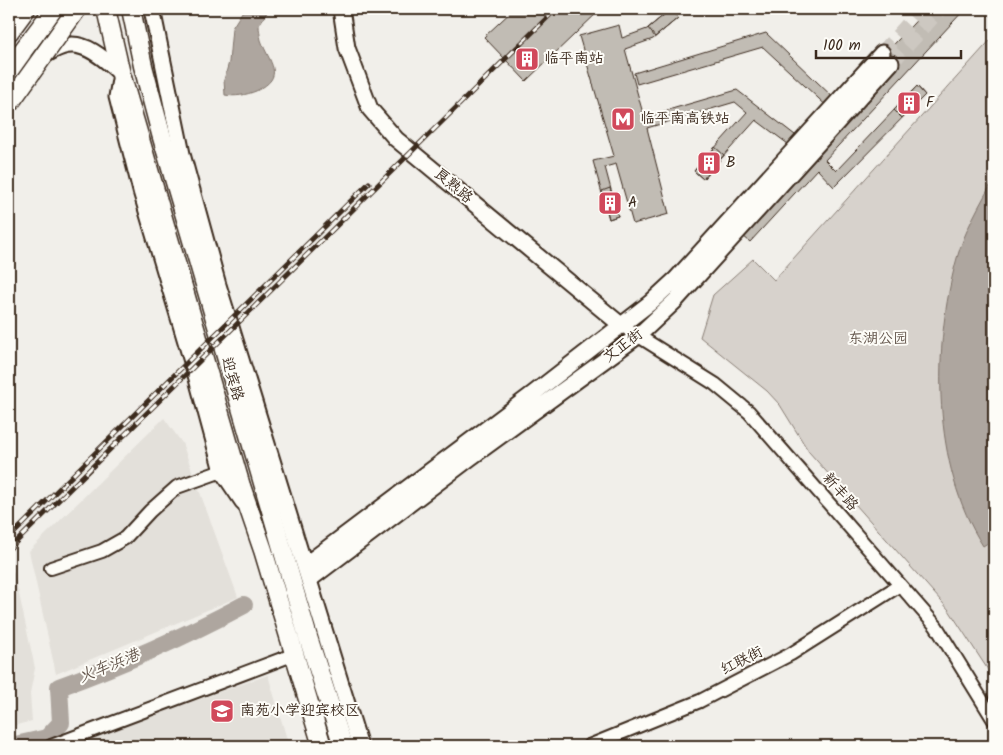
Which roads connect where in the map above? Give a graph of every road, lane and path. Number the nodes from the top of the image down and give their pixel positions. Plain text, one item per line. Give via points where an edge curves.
1 (17, 9) edge
2 (26, 9) edge
3 (54, 9) edge
4 (64, 9) edge
5 (78, 9) edge
6 (106, 9) edge
7 (131, 9) edge
8 (152, 9) edge
9 (341, 9) edge
10 (9, 19) edge
11 (9, 32) edge
12 (121, 74) junction
13 (10, 76) edge
14 (9, 104) edge
15 (622, 325) junction
16 (639, 335) junction
17 (222, 471) junction
18 (250, 514) junction
19 (51, 568) dead end
20 (307, 572) junction
21 (900, 585) junction
22 (295, 654) junction
23 (994, 720) edge
24 (51, 746) edge
25 (322, 746) edge
26 (343, 746) edge
27 (360, 746) edge
28 (589, 746) edge

1 - 10 highway
2 - 11 highway
3 - 13 highway
4 - 13 main road
5 - 14 highway, bridge
6 - 12 highway, 迎宾路
7 - 26 highway, 迎宾路 via 161,134
8 - 20 main road, 迎宾路 via 182,154 218,286
9 - 15 main road, 良熟路 via 347,48 370,109 404,145
12 - 13 main road via 87,47 73,44 53,50
12 - 17 main road, 迎宾路 via 117,97
12 - 18 highway, 迎宾路
15 - 16 street, 新丰路
15 - 16 main road, 文正街 via 676,279 886,58 681,294
15 - 20 main road, 文正街
16 - 20 main road, 文正街
16 - 21 street, 新丰路 via 715,384 749,412
17 - 18 main road, 迎宾路
17 - 19 street via 177,487 125,538 102,551
18 - 22 highway, 迎宾路
20 - 27 main road, 迎宾路
21 - 23 street, 新丰路 via 936,626
21 - 28 street, 红联街 via 783,658 700,701
22 - 24 street
22 - 25 highway, 迎宾路

